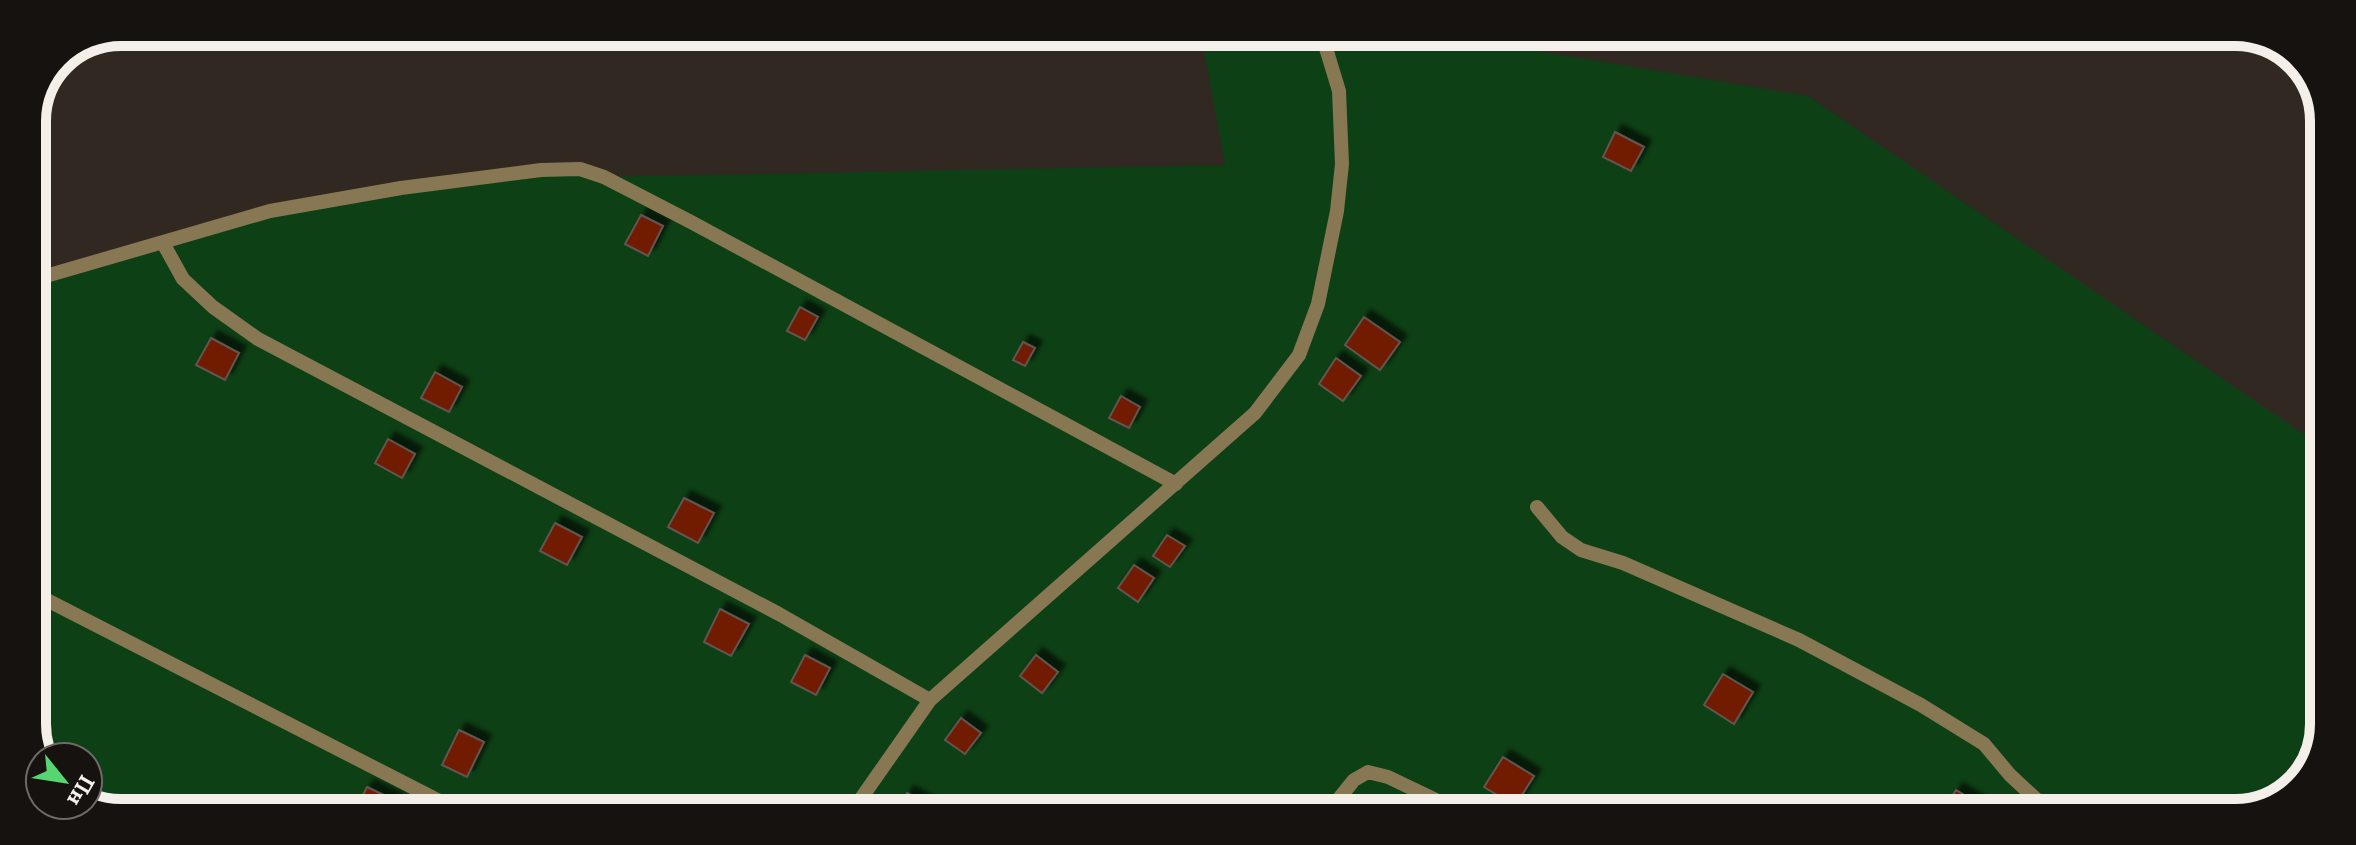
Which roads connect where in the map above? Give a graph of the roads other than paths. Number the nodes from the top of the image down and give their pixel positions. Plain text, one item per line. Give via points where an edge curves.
1 (1325, 46) edge
2 (163, 243) junction
3 (46, 276) edge
4 (1176, 484) junction
5 (1537, 507) dead end
6 (46, 600) edge
7 (930, 700) junction
8 (435, 799) edge
9 (861, 799) edge
10 (1339, 799) edge
11 (1434, 799) edge
12 (2036, 799) edge

1 - 4 lane via 1339,91 1342,164 1318,304 1299,355 1255,413
2 - 3 lane
2 - 4 lane via 270,211 401,188 580,169 654,203
2 - 7 lane via 183,279 258,339 779,614
4 - 7 lane
5 - 12 lane via 1581,550 1623,563 1799,640 1921,705 1984,744
6 - 8 lane
7 - 9 lane
10 - 11 lane via 1368,772

